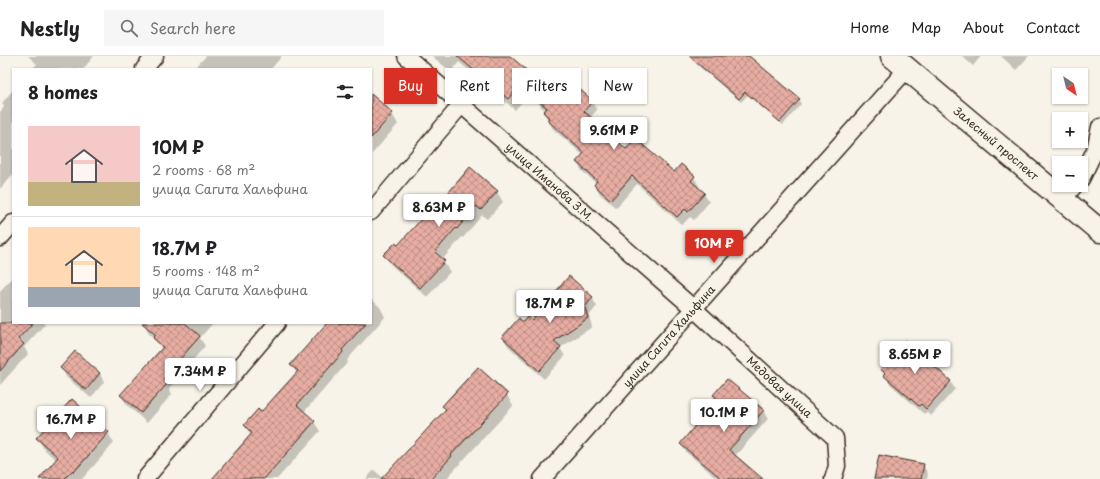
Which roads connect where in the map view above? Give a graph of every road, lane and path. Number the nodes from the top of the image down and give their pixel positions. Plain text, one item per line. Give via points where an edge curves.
1 (155, 56) edge
2 (406, 56) edge
3 (900, 62) edge
4 (145, 68) edge
5 (445, 89) edge
6 (462, 104) joint
7 (1100, 127) edge
8 (1088, 164) edge
9 (1052, 179) edge
10 (1069, 192) edge
11 (372, 211) edge
12 (12, 224) edge
13 (1100, 231) edge
14 (0, 238) edge
15 (693, 308) junction
16 (276, 324) edge
17 (145, 479) edge
18 (542, 479) edge
19 (833, 479) edge

1 - 4 street
2 - 5 street, улица Иманова З.М.
3 - 9 main road, Залесный проспект
3 - 15 street, улица Сагита Хальфина
6 - 11 street
6 - 15 street, улица Иманова З.М.
7 - 8 street via 1095,150
10 - 13 main road, Залесный проспект
12 - 14 street
15 - 18 street, улица Сагита Хальфина
15 - 19 street, Медовая улица via 835,438 837,466
16 - 17 street

